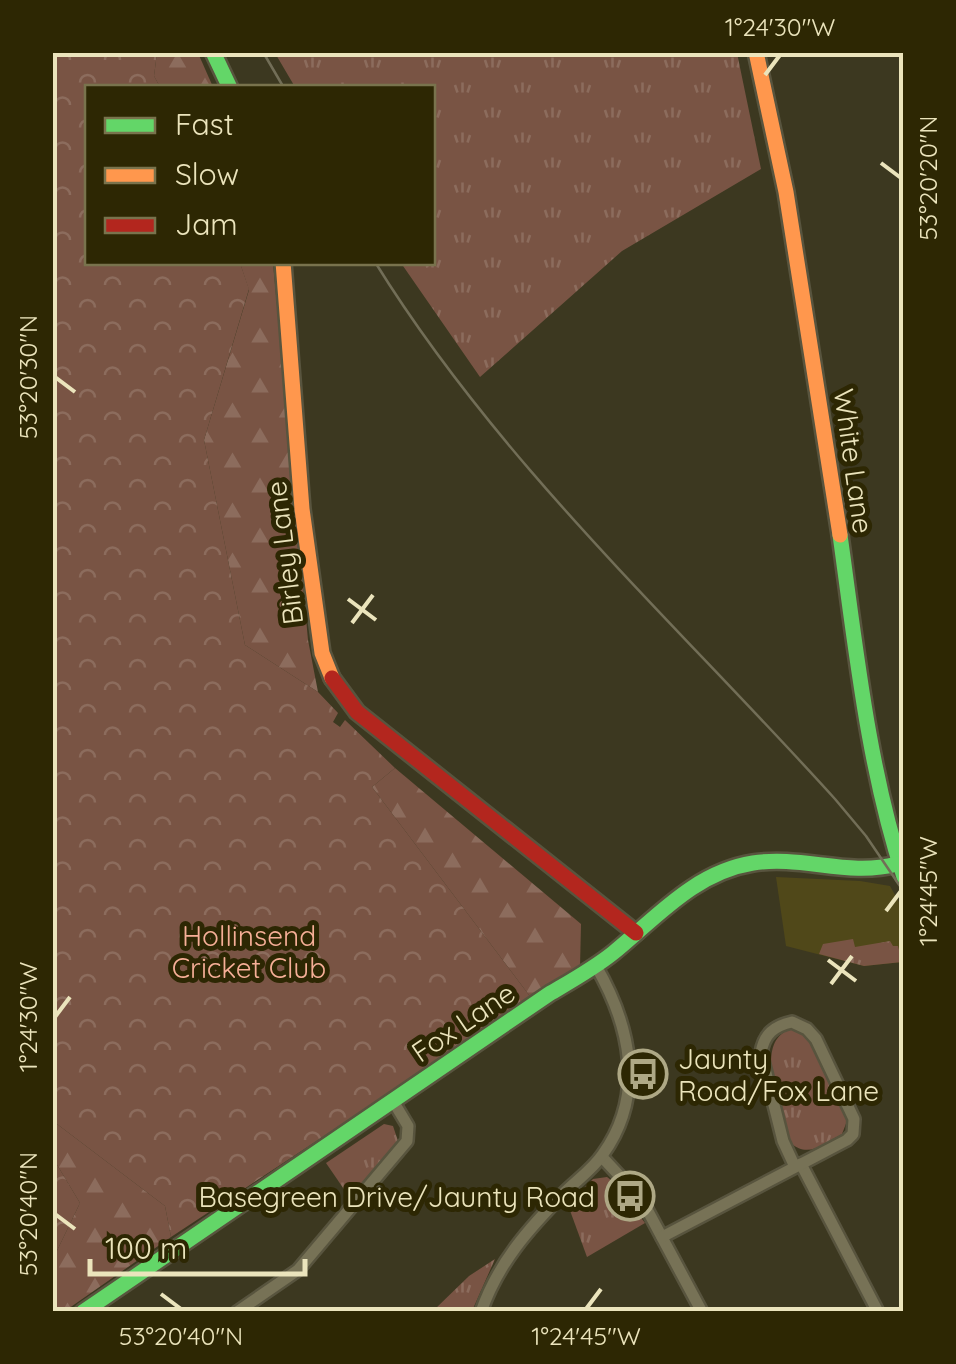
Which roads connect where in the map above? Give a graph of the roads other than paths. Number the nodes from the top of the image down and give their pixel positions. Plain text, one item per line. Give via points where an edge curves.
1 (213, 52) edge
2 (756, 52) edge
3 (229, 85) edge
4 (283, 265) edge
5 (900, 870) edge
6 (636, 933) junction
7 (596, 966) junction
8 (392, 1101) junction
9 (602, 1156) junction
10 (798, 1166) junction
11 (662, 1237) junction
12 (82, 1312) edge
13 (237, 1312) edge
14 (481, 1312) edge
15 (702, 1312) edge
16 (878, 1312) edge

1 - 3 street
2 - 5 street, White Lane via 786,192 857,658
4 - 6 street, Birley Lane via 302,509 322,654 333,681 358,712
5 - 6 street, Fox Lane via 750,863 687,893
6 - 7 street, Fox Lane
7 - 8 street, Fox Lane
7 - 9 street via 624,1026 631,1084
8 - 12 street, Fox Lane
8 - 13 street via 408,1126 407,1141 309,1258
9 - 11 street via 642,1200
9 - 14 street via 526,1233
10 - 10 street via 846,1140 854,1126 816,1038 792,1022 773,1028 762,1053 783,1141
10 - 11 street
10 - 16 street
11 - 15 street

